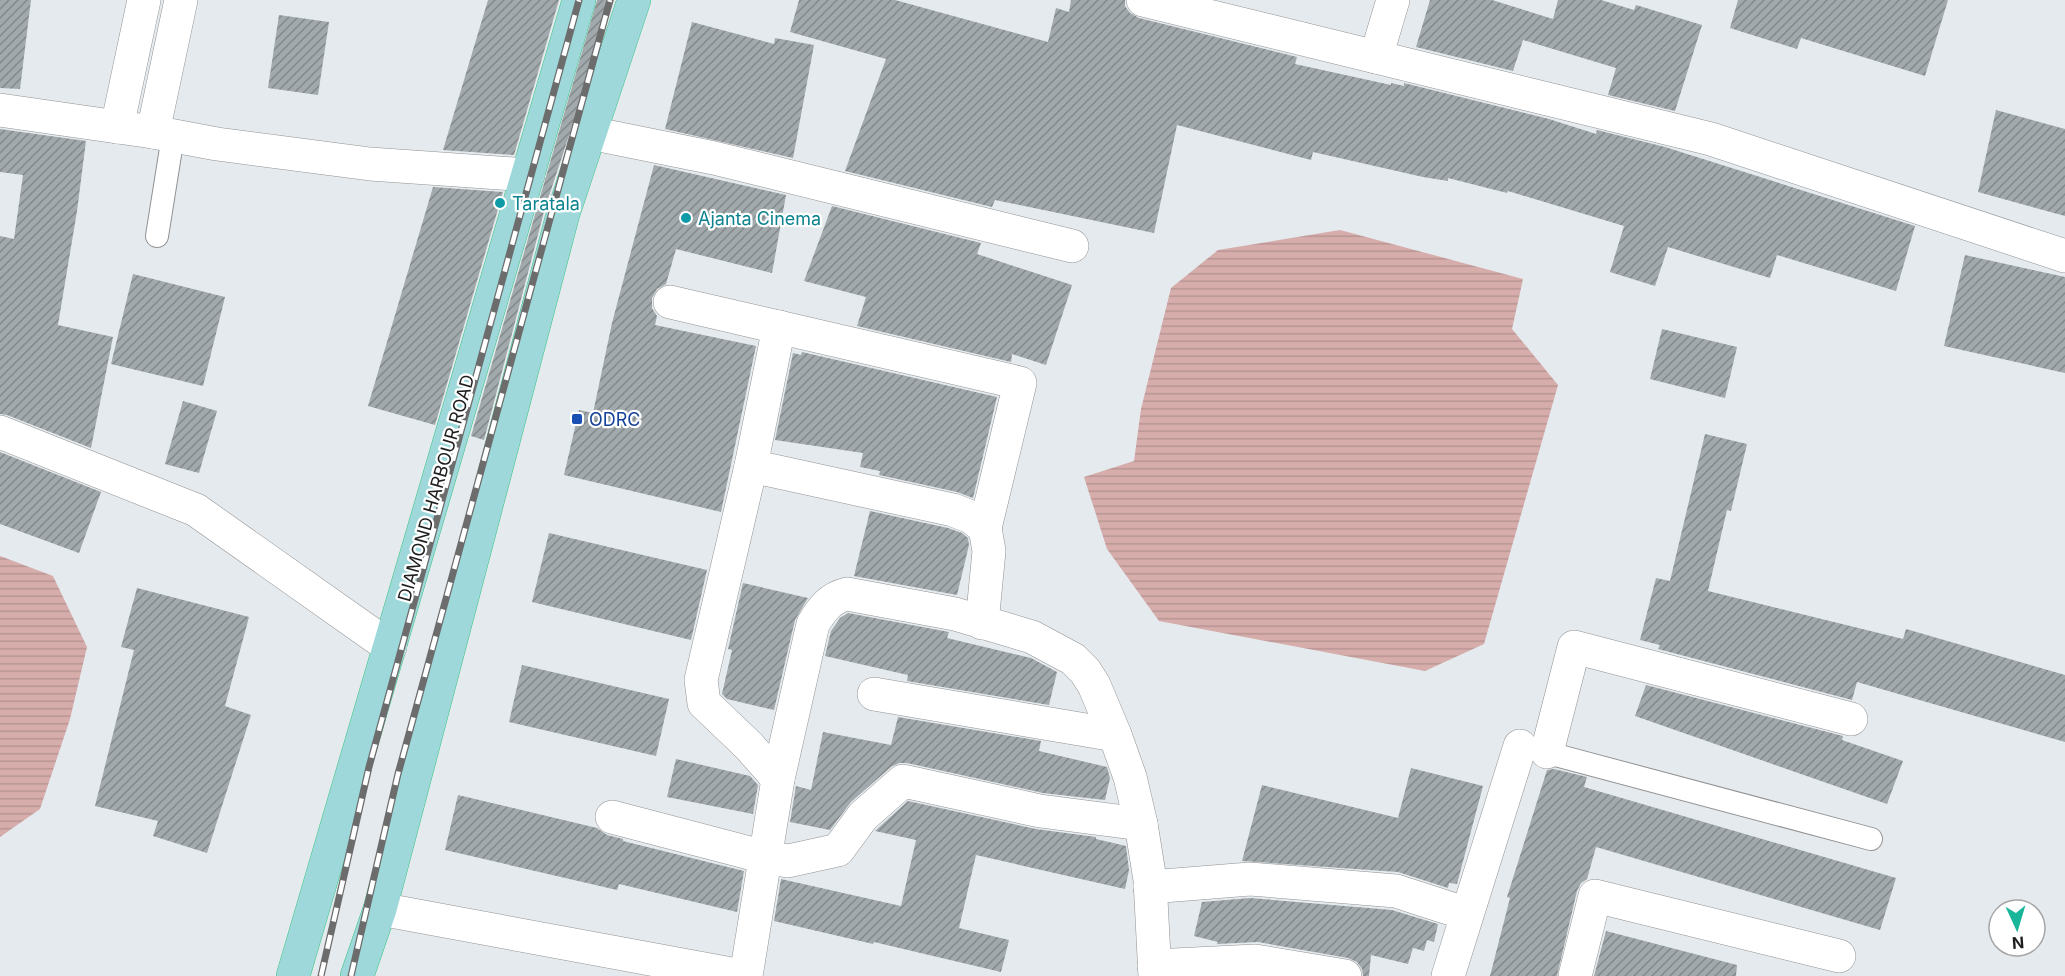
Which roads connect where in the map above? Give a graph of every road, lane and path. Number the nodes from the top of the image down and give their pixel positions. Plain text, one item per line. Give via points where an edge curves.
1 (144, 0) edge
2 (181, 0) edge
3 (579, 0) edge
4 (634, 0) edge
5 (1143, 0) edge
6 (1393, 0) edge
7 (1376, 57) junction
8 (0, 110) edge
9 (117, 127) junction
10 (590, 133) junction
11 (163, 134) junction
12 (528, 175) junction
13 (157, 236) dead end
14 (1072, 246) dead end
15 (2065, 256) edge
16 (670, 302) dead end
17 (779, 327) junction
18 (0, 432) edge
19 (750, 466) junction
20 (985, 528) junction
21 (982, 623) junction
22 (390, 647) junction
23 (874, 694) dead end
24 (1851, 719) dead end
25 (1115, 735) junction
26 (1533, 749) junction
27 (778, 779) junction
28 (612, 817) dead end
29 (1141, 824) junction
30 (1871, 839) dead end
31 (765, 857) junction
32 (1150, 887) junction
33 (380, 909) junction
34 (1467, 914) junction
35 (1839, 956) dead end
36 (1154, 971) edge
37 (293, 976) edge
38 (357, 976) edge
39 (744, 976) edge
40 (1345, 976) edge
41 (1448, 976) edge
42 (1575, 976) edge

1 - 9 street
2 - 11 street
3 - 12 highway, DIAMOND HARBOUR ROAD
4 - 10 highway
5 - 7 street
6 - 7 street
7 - 15 street via 1712,139
8 - 9 street
9 - 11 street
10 - 14 street via 714,158
10 - 33 highway via 563,214
11 - 12 street via 370,164
11 - 13 lane
12 - 22 highway, DIAMOND HARBOUR ROAD
16 - 17 street
17 - 19 street
17 - 20 street via 1020,383
18 - 22 street via 196,510
19 - 20 street via 953,510
19 - 27 street via 702,680 704,704
20 - 21 street via 989,551
21 - 25 street via 1032,637 1073,659 1094,685
21 - 27 street via 847,594 832,600 821,609 813,624
22 - 37 highway, DIAMOND HARBOUR ROAD
23 - 25 street
24 - 26 street via 1574,647
25 - 29 street
26 - 30 lane
26 - 34 street
27 - 31 street
28 - 31 street
29 - 31 street via 1040,811 903,780 863,816 838,850 788,861
29 - 32 street
31 - 39 street
32 - 34 street via 1250,879 1396,891
32 - 36 street
33 - 38 highway
33 - 39 street
34 - 41 street
35 - 42 street via 1595,896
36 - 40 street via 1255,961

